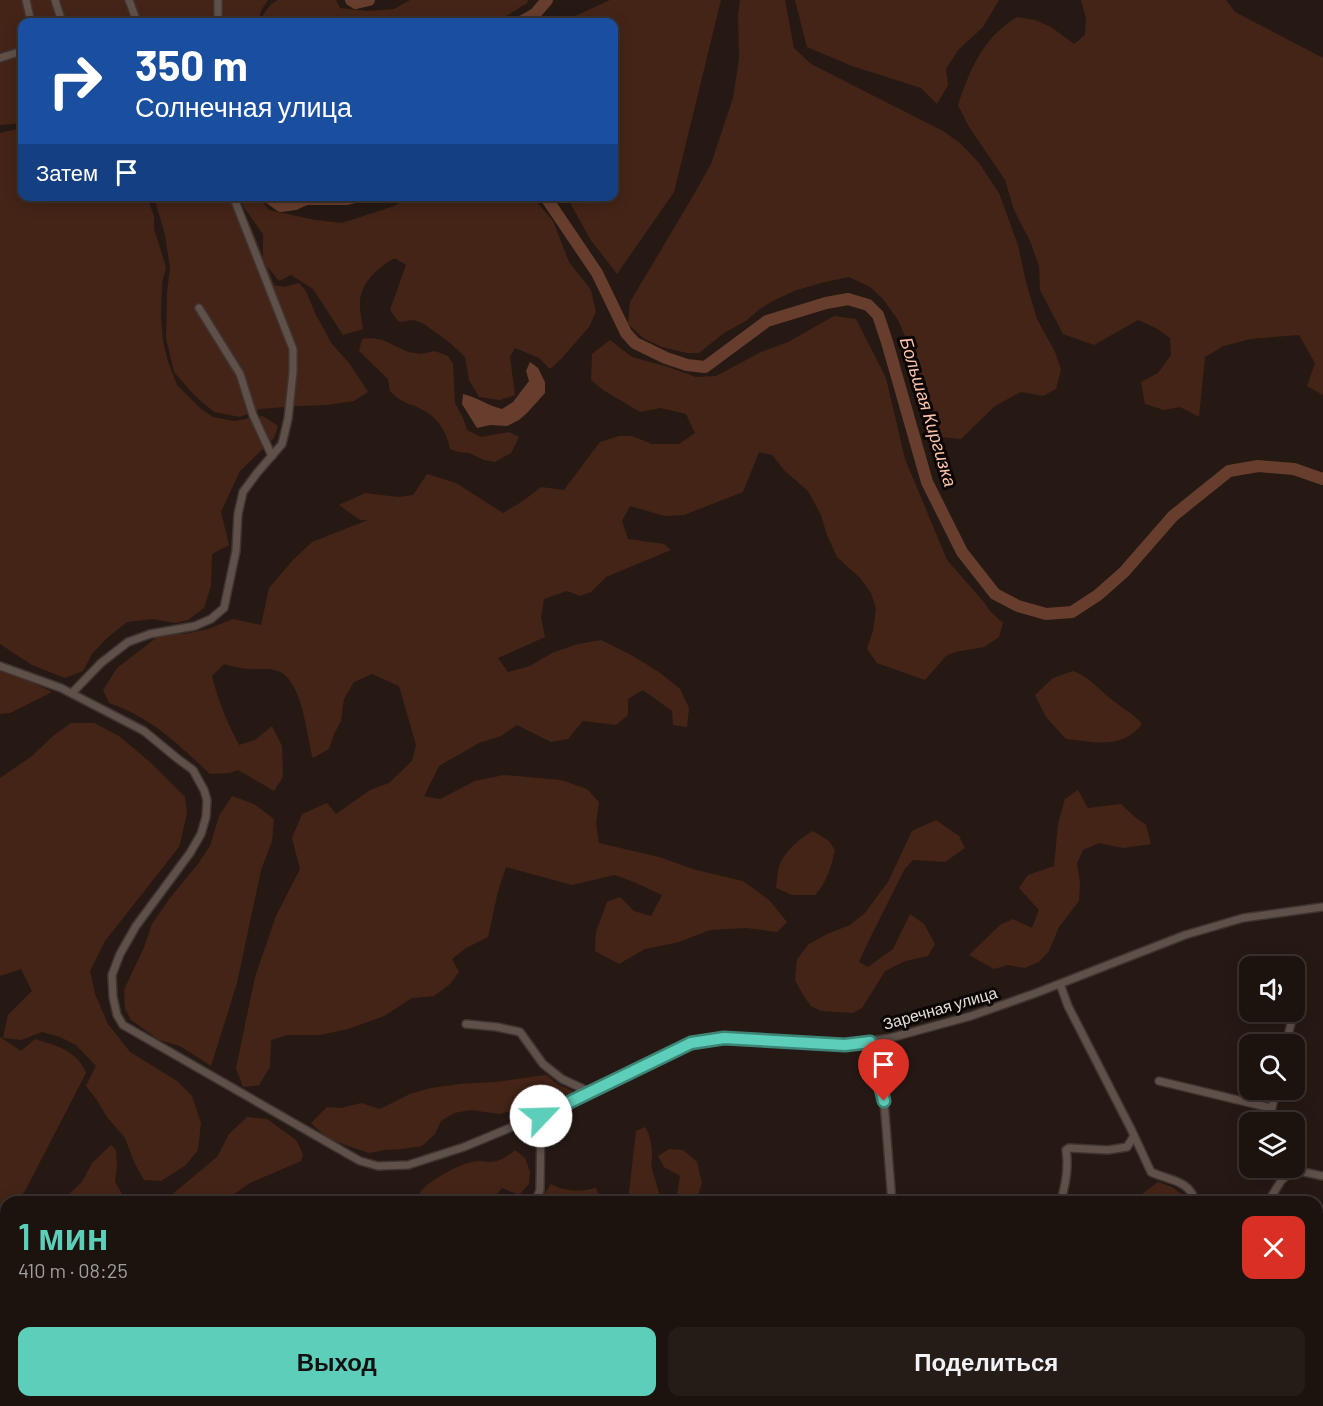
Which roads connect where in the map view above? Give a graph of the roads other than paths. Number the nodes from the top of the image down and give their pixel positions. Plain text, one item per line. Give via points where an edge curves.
1 (26, 0) edge
2 (129, 0) edge
3 (218, 0) edge
4 (57, 1) edge
5 (30, 18) edge
6 (61, 18) edge
7 (136, 18) edge
8 (218, 18) edge
9 (18, 52) edge
10 (0, 58) edge
11 (235, 201) edge
12 (199, 308) dead end
13 (272, 456) junction
14 (0, 666) edge
15 (72, 693) junction
16 (1323, 907) edge
17 (1060, 984) junction
18 (465, 1024) dead end
19 (870, 1042) junction
20 (1159, 1081) dead end
21 (590, 1092) junction
22 (1273, 1100) edge
23 (1271, 1108) junction
24 (1270, 1112) edge
25 (541, 1116) junction
26 (1134, 1136) junction
27 (1305, 1173) edge
28 (1323, 1176) edge
29 (1284, 1178) edge
30 (538, 1196) edge
31 (892, 1196) edge
32 (1062, 1196) edge
33 (1194, 1196) edge
34 (1272, 1196) edge

1 - 5 street
2 - 7 street
3 - 8 street
4 - 6 street
9 - 10 street
11 - 13 street via 293,349 288,419 282,444
12 - 13 street via 240,374
13 - 15 street via 243,492 224,608 195,626 128,642
14 - 15 street, Заречная улица
15 - 25 street, Заречная улица via 144,731 193,770 207,801 201,834 136,926 112,975 113,997 123,1025 360,1161 378,1166 408,1165
16 - 17 street, Заречная улица via 1243,918 1185,935
17 - 19 street, Заречная улица via 970,1016
17 - 26 street
18 - 21 street via 520,1032 543,1064 562,1079
19 - 21 street, Заречная улица via 845,1045 724,1038 691,1043
19 - 31 street via 884,1101
20 - 23 street
21 - 25 street, Заречная улица
22 - 23 street
23 - 24 street
25 - 30 street
26 - 32 street via 1126,1147 1066,1150
26 - 33 street via 1151,1172 1180,1182
27 - 28 street
29 - 34 street

